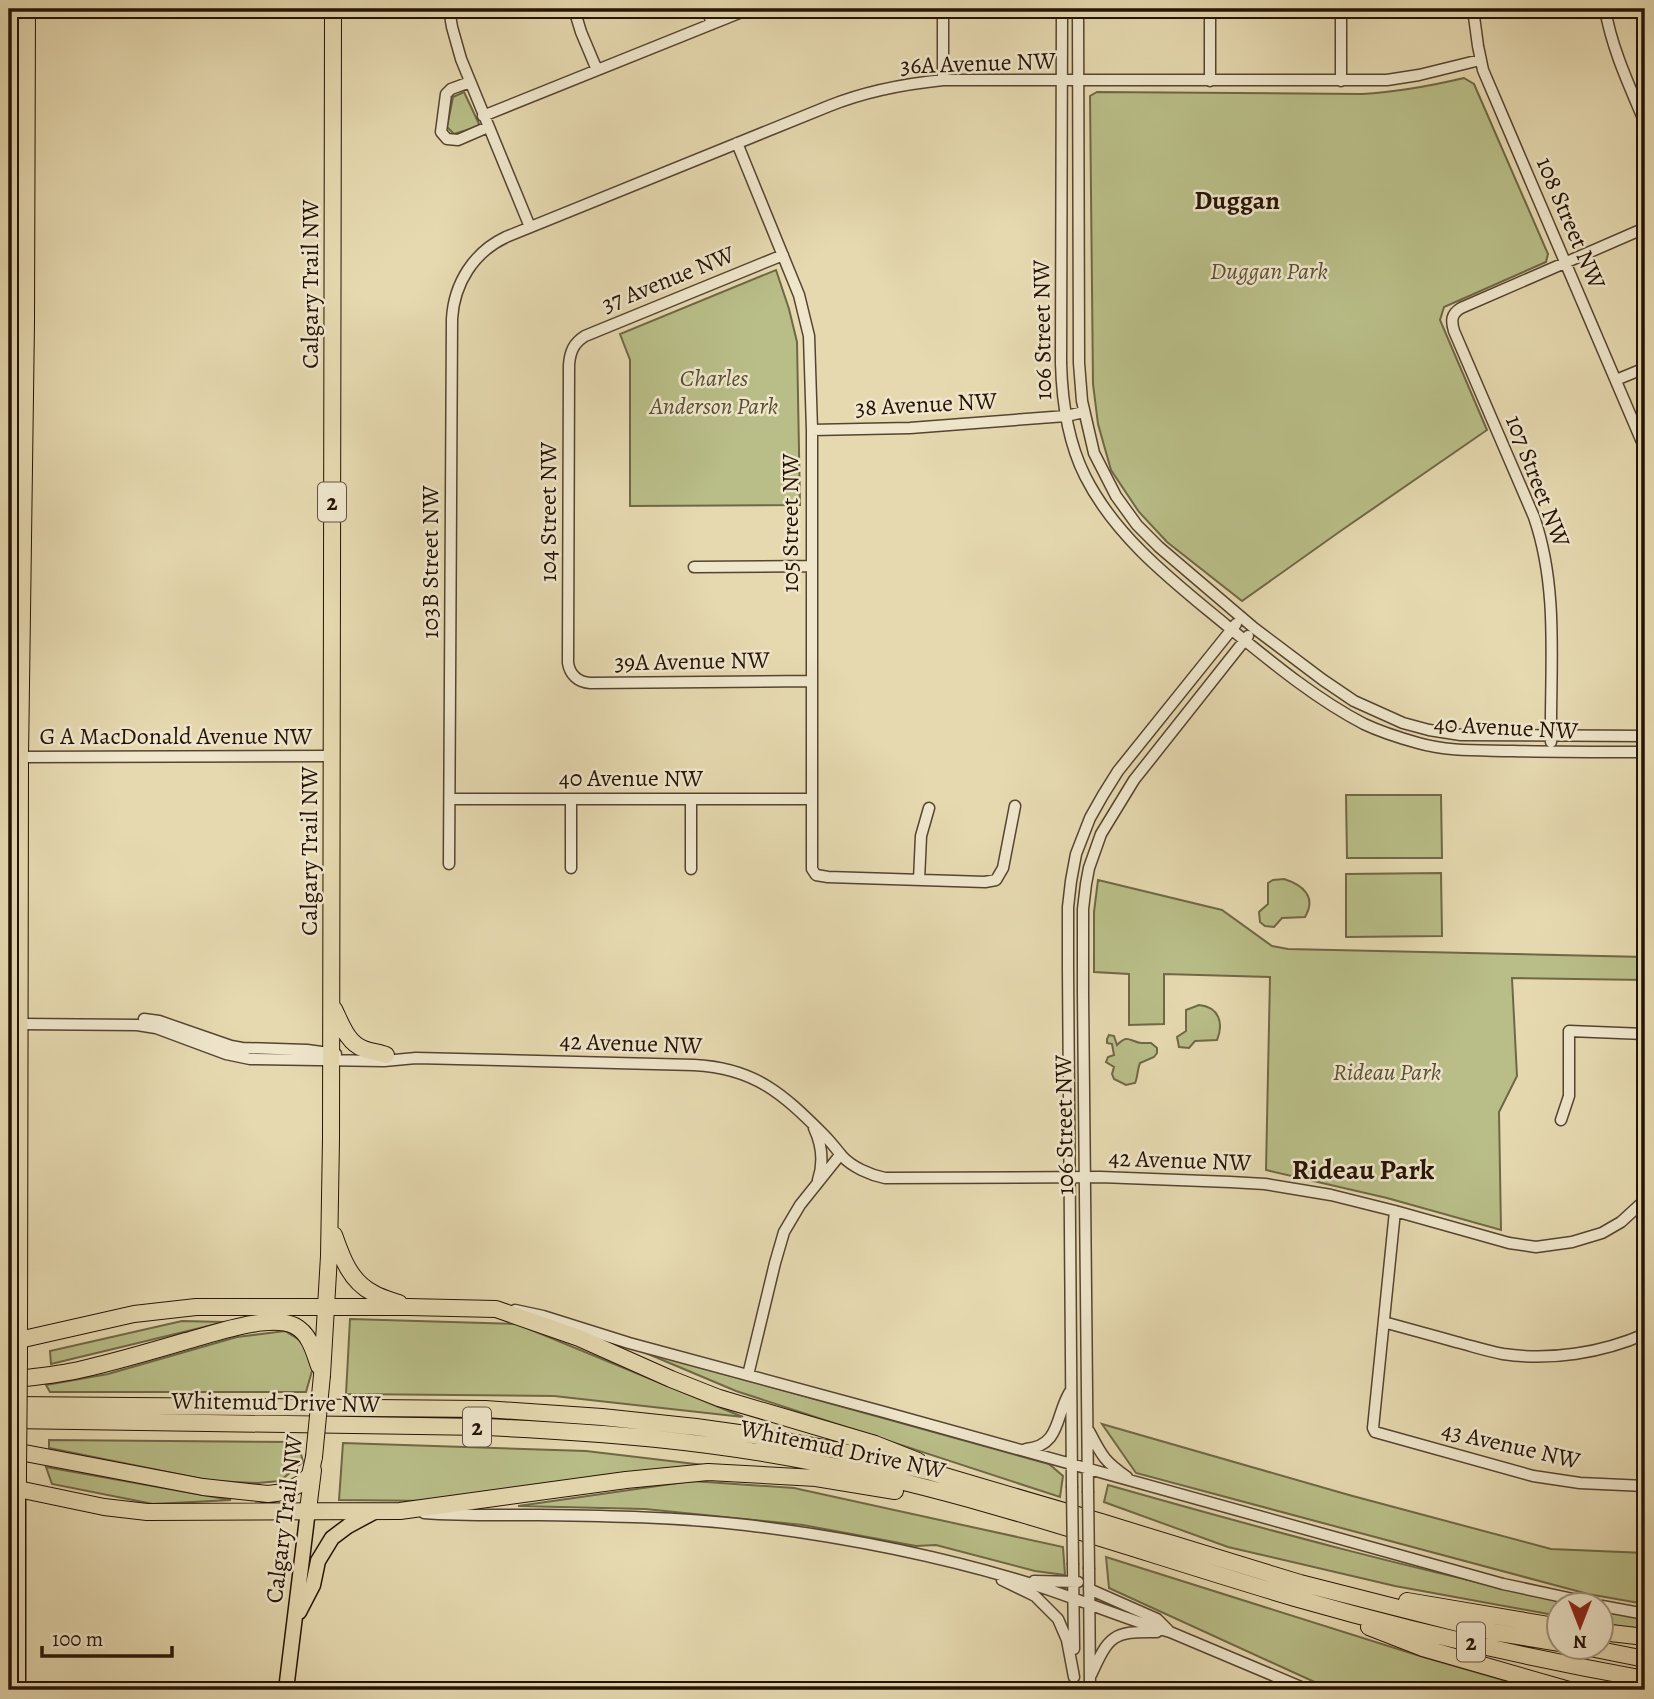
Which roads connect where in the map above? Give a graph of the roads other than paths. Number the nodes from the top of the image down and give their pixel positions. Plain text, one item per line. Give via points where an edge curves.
1 (27, 9) edge
2 (333, 9) edge
3 (449, 9) edge
4 (574, 9) edge
5 (708, 9) edge
6 (749, 9) edge
7 (943, 9) edge
8 (1062, 9) edge
9 (1077, 9) edge
10 (1210, 9) edge
11 (1341, 9) edge
12 (1473, 9) edge
13 (1605, 9) edge
14 (712, 24) junction
15 (1480, 60) junction
16 (597, 70) junction
17 (943, 80) junction
18 (1062, 80) junction
19 (1078, 80) junction
20 (1210, 81) junction
21 (1341, 81) junction
22 (470, 82) junction
23 (1640, 94) edge
24 (484, 116) junction
25 (1645, 123) edge
26 (488, 127) junction
27 (737, 144) junction
28 (530, 227) junction
29 (1645, 229) edge
30 (783, 255) junction
31 (1565, 263) junction
32 (471, 265) joint
33 (573, 346) joint
34 (1645, 368) edge
35 (1616, 380) junction
36 (1084, 412) junction
37 (1066, 415) junction
38 (811, 430) junction
39 (17, 444) edge
40 (1645, 449) edge
41 (811, 566) junction
42 (694, 567) dead end
43 (1241, 618) junction
44 (1254, 628) junction
45 (1232, 629) junction
46 (1245, 640) junction
47 (575, 677) joint
48 (812, 681) junction
49 (1551, 736) junction
50 (1645, 736) edge
51 (1551, 752) junction
52 (1645, 752) edge
53 (20, 757) junction
54 (332, 757) junction
55 (450, 799) junction
56 (571, 799) junction
57 (691, 799) junction
58 (812, 799) junction
59 (1015, 806) dead end
60 (929, 808) dead end
61 (14, 857) edge
62 (449, 864) dead end
63 (571, 868) dead end
64 (691, 869) dead end
65 (919, 880) junction
66 (332, 1004) junction
67 (20, 1020) junction
68 (1645, 1034) edge
69 (331, 1057) junction
70 (394, 1057) junction
71 (1561, 1120) dead end
72 (812, 1123) junction
73 (840, 1154) junction
74 (1069, 1178) junction
75 (1086, 1178) junction
76 (817, 1183) junction
77 (1643, 1202) edge
78 (1395, 1211) junction
79 (330, 1226) junction
80 (19, 1275) junction
81 (9, 1303) edge
82 (327, 1307) junction
83 (408, 1307) junction
84 (496, 1309) junction
85 (1384, 1322) junction
86 (1645, 1334) edge
87 (14, 1341) edge
88 (322, 1375) junction
89 (748, 1375) junction
90 (9, 1380) edge
91 (1071, 1390) junction
92 (9, 1405) edge
93 (15, 1420) edge
94 (1087, 1426) junction
95 (1018, 1449) junction
96 (9, 1450) edge
97 (314, 1457) junction
98 (1072, 1465) junction
99 (1087, 1469) junction
100 (1132, 1480) junction
101 (972, 1483) junction
102 (1645, 1486) edge
103 (13, 1488) edge
104 (929, 1488) junction
105 (308, 1510) junction
106 (400, 1511) junction
107 (374, 1512) junction
108 (9, 1516) edge
109 (19, 1536) junction
110 (976, 1568) junction
111 (1089, 1573) junction
112 (1017, 1580) junction
113 (1073, 1583) junction
114 (1090, 1589) junction
115 (1299, 1591) junction
116 (1546, 1594) edge
117 (1073, 1598) junction
118 (1089, 1604) junction
119 (1616, 1609) edge
120 (1645, 1614) edge
121 (295, 1620) junction
122 (1546, 1625) edge
123 (1170, 1632) junction
124 (1616, 1634) edge
125 (1645, 1637) edge
126 (1546, 1641) edge
127 (1616, 1653) edge
128 (1645, 1658) edge
129 (1074, 1678) junction
130 (1645, 1679) edge
131 (1090, 1684) edge
132 (18, 1690) edge
133 (286, 1690) edge
134 (1074, 1690) edge
135 (1308, 1690) edge
136 (1569, 1690) edge

1 - 39 highway via 25,421
2 - 54 highway, Calgary Trail NW / 2
3 - 22 street
4 - 16 street
5 - 14 street
6 - 14 street
7 - 17 street
8 - 18 street, 106 Street NW
9 - 19 street, 106 Street NW
10 - 20 street
11 - 21 street
12 - 15 street, 108 Street NW
13 - 23 street via 1622,69
14 - 16 street
15 - 21 street, 36A Avenue NW via 1408,77
15 - 31 street, 108 Street NW
16 - 24 street
17 - 18 street, 36A Avenue NW
17 - 27 street, 36A Avenue NW via 854,96
18 - 19 street, 36A Avenue NW
18 - 37 street, 106 Street NW via 1061,363
19 - 20 street, 36A Avenue NW
19 - 36 street, 106 Street NW via 1079,363
20 - 21 street, 36A Avenue NW
22 - 24 street
22 - 26 street via 446,94 443,136 458,140
23 - 25 street
24 - 26 street
26 - 28 street
27 - 28 street, 36A Avenue NW
27 - 30 street, 105 Street NW
28 - 32 street, 36A Avenue NW via 499,240
29 - 31 street
30 - 33 street, 37 Avenue NW via 585,336
30 - 38 street, 105 Street NW via 808,329
31 - 35 street, 108 Street NW
31 - 49 street, 107 Street NW via 1461,309 1452,324 1543,546 1550,595
32 - 55 street, 103B Street NW via 456,295 452,318
33 - 47 street, 104 Street NW via 569,365 568,663
34 - 35 street
35 - 40 street, 108 Street NW
36 - 37 street, 38 Avenue NW
36 - 43 street, 106 Street NW via 1100,466 1137,525
37 - 38 street, 38 Avenue NW via 910,428
37 - 45 street, 106 Street NW via 1085,476 1102,504 1149,559
38 - 41 street, 105 Street NW
39 - 53 highway
41 - 42 street
41 - 48 street, 105 Street NW
43 - 44 street, 106 Street NW
43 - 45 street, 106 Street NW
44 - 46 street, 106 Street NW
44 - 49 street, 40 Avenue NW via 1354,701 1403,723 1461,735
45 - 46 street, 40 Avenue NW
45 - 74 street, 106 Street NW via 1114,777 1076,854 1068,907
46 - 51 street, 40 Avenue NW via 1340,710 1394,736 1444,749
46 - 75 street, 106 Street NW via 1133,780 1094,851 1083,909
47 - 48 street, 39A Avenue NW via 584,683
48 - 58 street, 105 Street NW
49 - 50 street, 40 Avenue NW
49 - 51 street, 107 Street NW
51 - 52 street, 40 Avenue NW
53 - 54 street, G A MacDonald Avenue NW
53 - 61 highway
54 - 66 highway, Calgary Trail NW / 2
55 - 56 street, 40 Avenue NW
55 - 62 street, 103B Street NW
56 - 57 street, 40 Avenue NW
56 - 63 street
57 - 58 street, 40 Avenue NW
57 - 64 street
58 - 65 street, 105 Street NW via 814,873 821,877
59 - 65 street via 1003,868 996,880
60 - 65 street via 921,836
61 - 67 highway
66 - 69 highway, Calgary Trail NW / 2
66 - 70 highway via 355,1044
67 - 69 street, 42 Avenue NW via 136,1018 231,1046 317,1051
67 - 80 highway
68 - 71 street via 1569,1031 1569,1096
69 - 70 street, 42 Avenue NW
69 - 70 street, 42 Avenue NW via 384,1061
69 - 79 highway, Calgary Trail NW / 2
70 - 72 street, 42 Avenue NW via 722,1067 764,1084
72 - 73 street, 42 Avenue NW
72 - 76 street via 821,1153
73 - 74 street, 42 Avenue NW via 864,1171 892,1179
73 - 76 street
74 - 75 street, 42 Avenue NW
74 - 91 street, 106 Street NW
75 - 78 street, 42 Avenue NW via 1265,1184
75 - 94 street, 106 Street NW
76 - 89 street via 782,1238
77 - 78 street, 42 Avenue NW via 1602,1233 1547,1246 1509,1243
78 - 85 street
79 - 82 highway, Calgary Trail NW / 2
79 - 83 highway via 346,1266 359,1283
80 - 81 highway
80 - 87 highway
82 - 83 highway
82 - 87 highway via 154,1311
82 - 88 highway, Calgary Trail NW
83 - 84 highway
84 - 89 street, Whitemud Drive NW via 525,1311
84 - 101 highway via 579,1338 719,1398 875,1444
85 - 86 street via 1488,1351 1524,1356 1589,1352
85 - 102 street, 43 Avenue NW via 1375,1432 1533,1476
87 - 103 highway, bridge via 19,1359 18,1471
88 - 90 highway via 302,1331 275,1322 242,1326 79,1370
88 - 97 highway, Calgary Trail NW, bridge
89 - 95 street, Whitemud Drive NW
91 - 95 street via 1048,1441 1036,1448
91 - 98 street, 106 Street NW
92 - 101 highway, Whitemud Drive NW / 2 via 527,1411 696,1427 835,1450
93 - 104 highway, Whitemud Drive NW / 2 via 562,1431 692,1442
94 - 99 street, 106 Street NW
94 - 100 street via 1102,1456
95 - 98 street, Whitemud Drive NW
96 - 97 highway via 203,1487 268,1494 302,1483 310,1475
97 - 105 highway, Calgary Trail NW
98 - 99 street, Whitemud Drive NW
98 - 113 street, 106 Street NW, bridge
99 - 100 street, Whitemud Drive NW
99 - 111 street, 106 Street NW, bridge
100 - 116 street, Whitemud Drive NW
101 - 115 highway, Whitemud Drive NW / 2
103 - 105 highway via 147,1512
103 - 109 main road
104 - 106 highway via 894,1491 816,1478 708,1472
104 - 115 highway, Whitemud Drive NW / 2
105 - 107 highway
105 - 121 main road, Calgary Trail NW
106 - 107 highway
106 - 110 street via 640,1517 743,1525 861,1543
107 - 121 main road via 332,1538
108 - 109 main road
109 - 132 main road
110 - 112 street
110 - 129 street via 1035,1596 1058,1619
111 - 113 street
111 - 114 street, 106 Street NW
112 - 113 street
112 - 117 street
113 - 117 street, 106 Street NW
114 - 117 street
114 - 118 street, 106 Street NW
114 - 123 street via 1157,1619
115 - 122 highway
115 - 126 highway, Whitemud Drive NW / 2
115 - 130 highway, Whitemud Drive NW / 2 via 1394,1624
115 - 136 highway via 1423,1648
117 - 118 street
117 - 129 street, 106 Street NW
118 - 123 street
118 - 131 street, 106 Street NW
119 - 120 street
121 - 133 main road, Calgary Trail NW
123 - 131 street via 1117,1636 1106,1645
123 - 135 street
124 - 125 highway
127 - 128 highway
129 - 134 street, 106 Street NW

